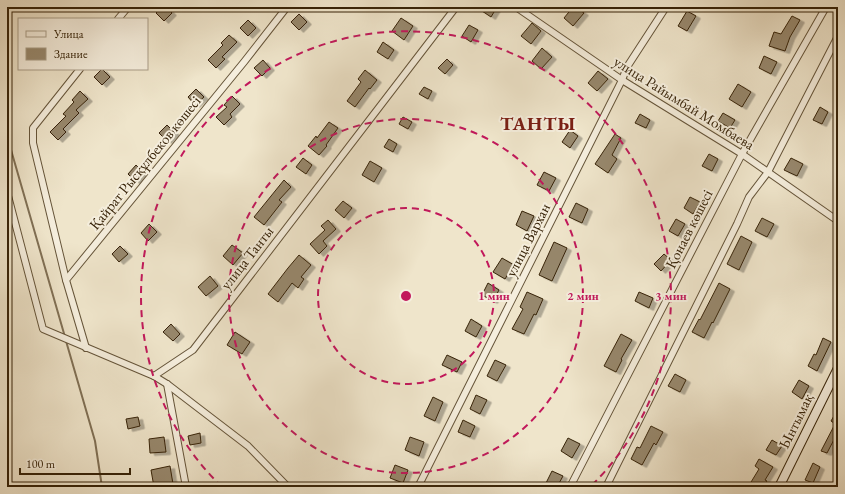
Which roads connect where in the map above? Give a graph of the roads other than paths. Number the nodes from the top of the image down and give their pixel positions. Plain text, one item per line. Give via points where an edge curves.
1 (128, 7) edge
2 (287, 7) edge
3 (456, 7) edge
4 (516, 7) edge
5 (666, 7) edge
6 (826, 7) edge
7 (119, 18) edge
8 (838, 36) edge
9 (79, 70) edge
10 (622, 80) junction
11 (742, 154) junction
12 (768, 172) junction
13 (7, 192) edge
14 (838, 221) edge
15 (66, 280) junction
16 (86, 348) junction
17 (838, 368) edge
18 (154, 376) junction
19 (167, 384) junction
20 (186, 487) edge
21 (288, 487) edge
22 (418, 487) edge
23 (570, 487) edge
24 (606, 487) edge
25 (779, 487) edge

1 - 7 street
2 - 15 street, Қайрат Рысқұлбеков көшесі
3 - 18 street, улица Танты via 193,350
4 - 10 street, улица Райымбай Момбаева
5 - 10 street, улица Вархан via 627,67
6 - 11 street, Қонаев көшесі
8 - 12 street
9 - 15 street via 33,128 33,143
10 - 11 street, улица Райымбай Момбаева
10 - 22 street, улица Вархан
11 - 12 street, улица Райымбай Момбаева
11 - 23 street, Қонаев көшесі
12 - 14 street, улица Райымбай Момбаева
12 - 24 street via 749,197
13 - 16 street via 43,329
15 - 16 street
16 - 18 street
17 - 25 street, Ынтымақ
18 - 19 street
19 - 20 street
19 - 21 street via 248,446

